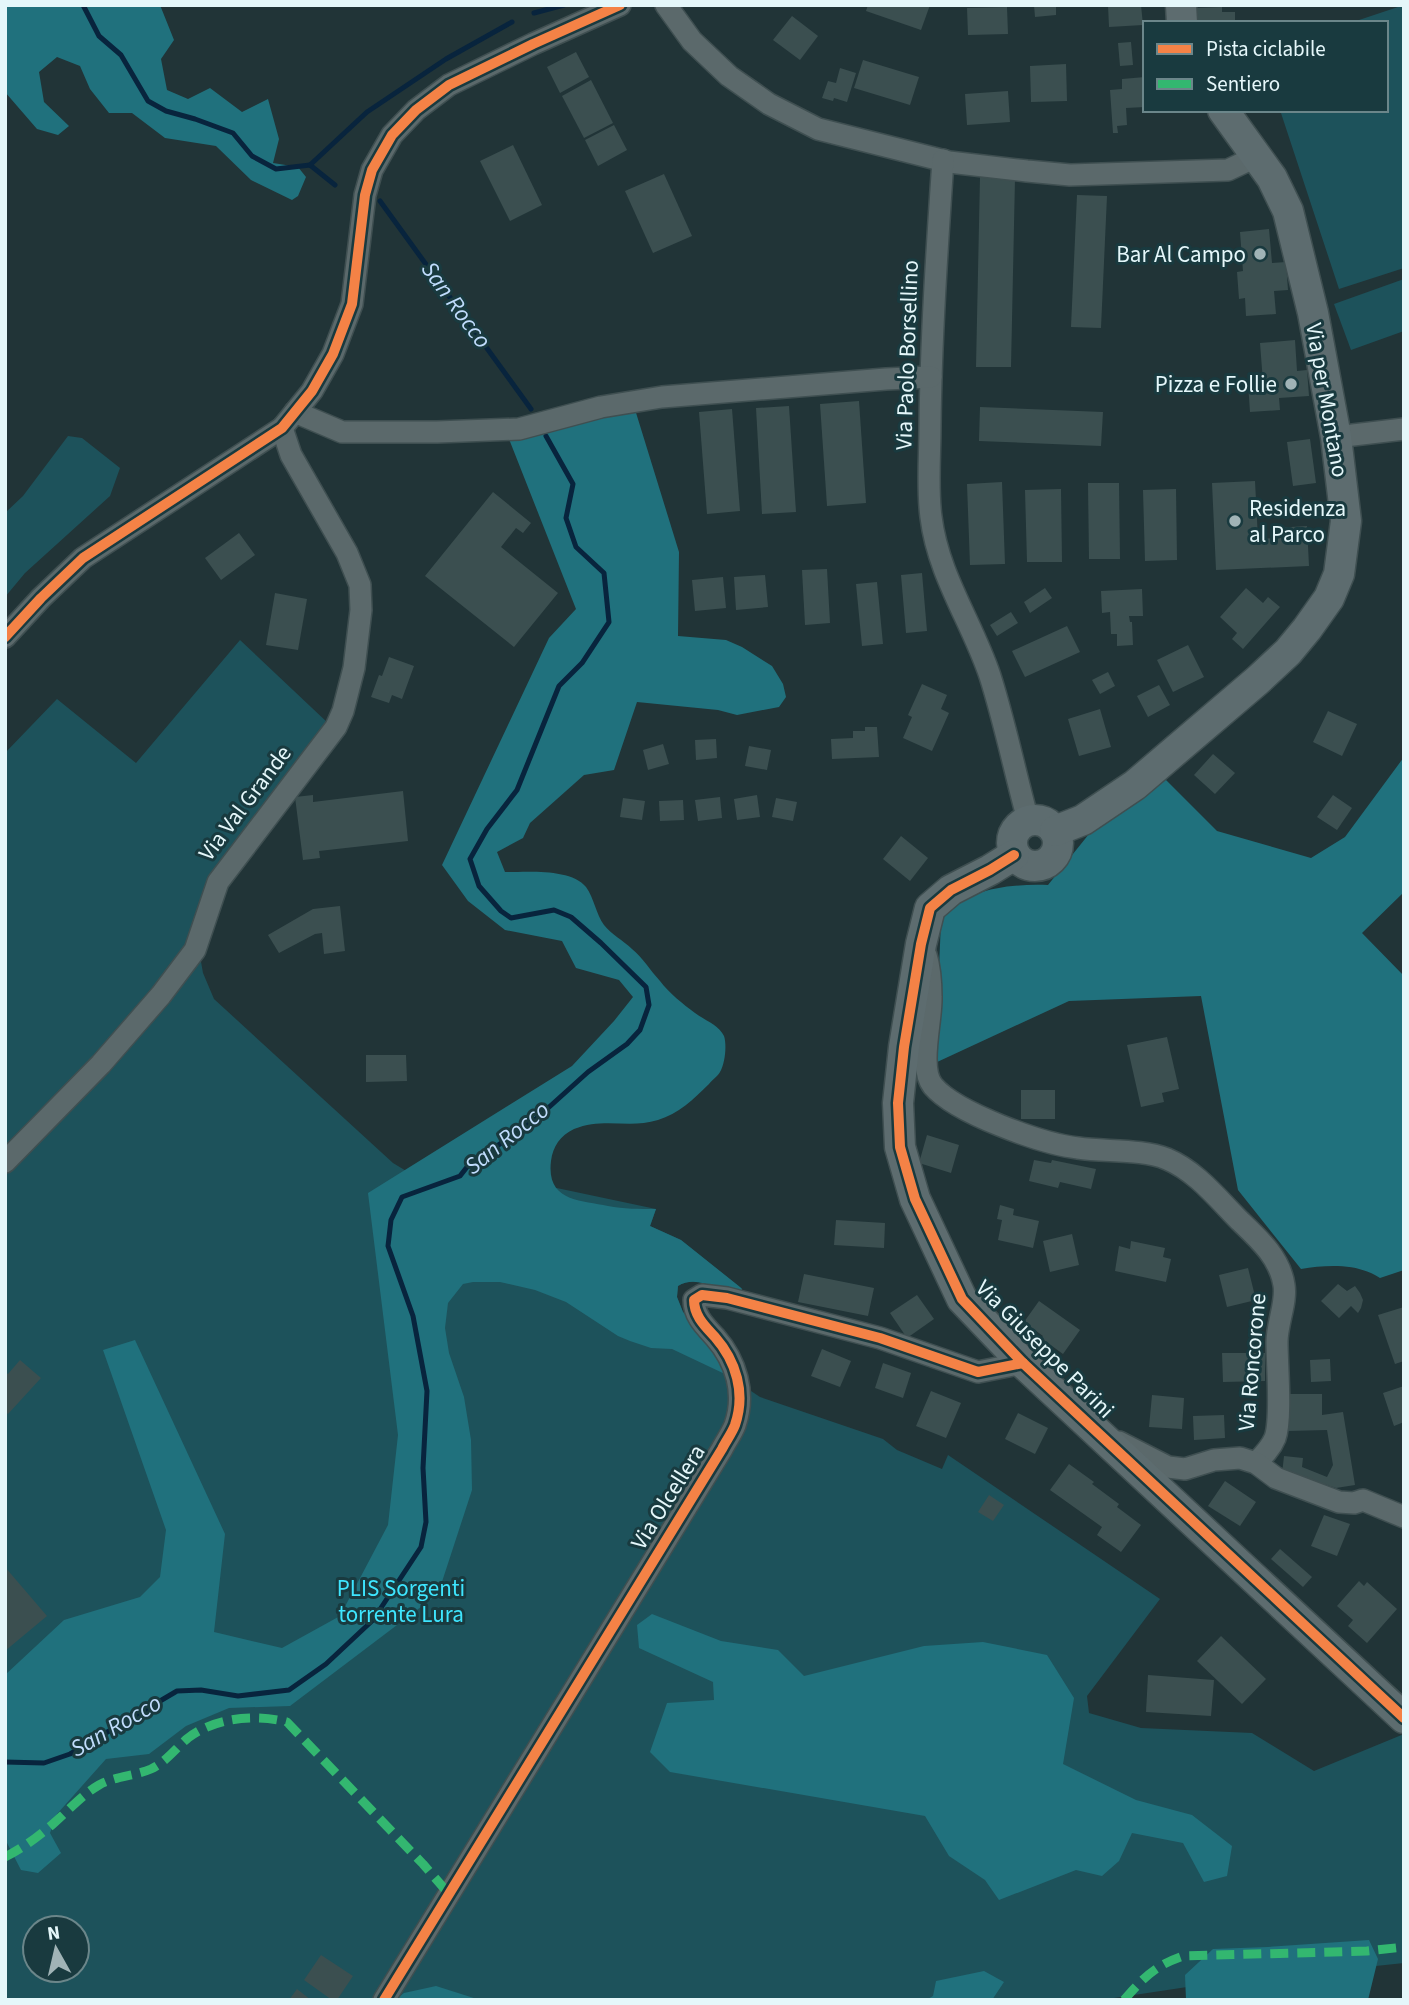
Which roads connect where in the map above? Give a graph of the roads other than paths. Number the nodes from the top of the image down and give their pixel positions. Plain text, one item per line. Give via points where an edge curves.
1 (620, 5) edge
2 (666, 5) edge
3 (1224, 112) edge
4 (1255, 154) junction
5 (943, 160) junction
6 (931, 377) junction
7 (289, 420) junction
8 (1404, 429) edge
9 (1336, 437) junction
10 (5, 637) edge
11 (1042, 826) junction
12 (1014, 855) junction
13 (920, 944) junction
14 (5, 1162) edge
15 (1023, 1363) junction
16 (1095, 1430) junction
17 (1256, 1463) junction
18 (1404, 1517) edge
19 (1404, 1718) edge
20 (384, 2000) edge

1 - 7 street via 449,85 392,135 372,170 365,195 352,304 333,354
2 - 5 street via 692,41 769,104 818,129
3 - 4 street, Via per Montano
4 - 5 street via 1228,170 1070,175
4 - 9 street, Via per Montano via 1288,211
5 - 6 street, Via Paolo Borsellino
6 - 7 street via 662,397 601,407 519,429 342,432
6 - 11 street, Via Paolo Borsellino via 930,516 938,552 990,676
7 - 10 street via 83,558
7 - 14 street, Via Val Grande via 291,455 360,585 354,668 343,711 336,727 218,882 195,950 182,968 101,1064
8 - 9 street
9 - 11 street, Via per Montano via 1346,521 1343,551 1329,598 1307,629 1258,680 1135,785 1083,820
11 - 12 street via 1019,826 1011,845
11 - 12 street via 1058,842 1051,861 1031,867
12 - 13 street, Via Giuseppe Parini via 951,890 930,908
13 - 15 street, Via Giuseppe Parini via 898,1103 900,1147 915,1199 962,1299
13 - 17 street, Via Roncorone via 927,958 931,999 926,1067 931,1084 944,1098 964,1111 1073,1148 1166,1159 1196,1178 1274,1257 1285,1297 1277,1336 1278,1413 1275,1437
15 - 16 street, Via Giuseppe Parini
15 - 20 street, Via Olcellera via 978,1372 880,1338 727,1298 702,1295 694,1300 699,1319 726,1350 737,1374 736,1424
16 - 17 street via 1168,1467 1185,1469 1240,1458
16 - 19 street, Via Giuseppe Parini
17 - 18 street via 1276,1478 1339,1502 1363,1500

